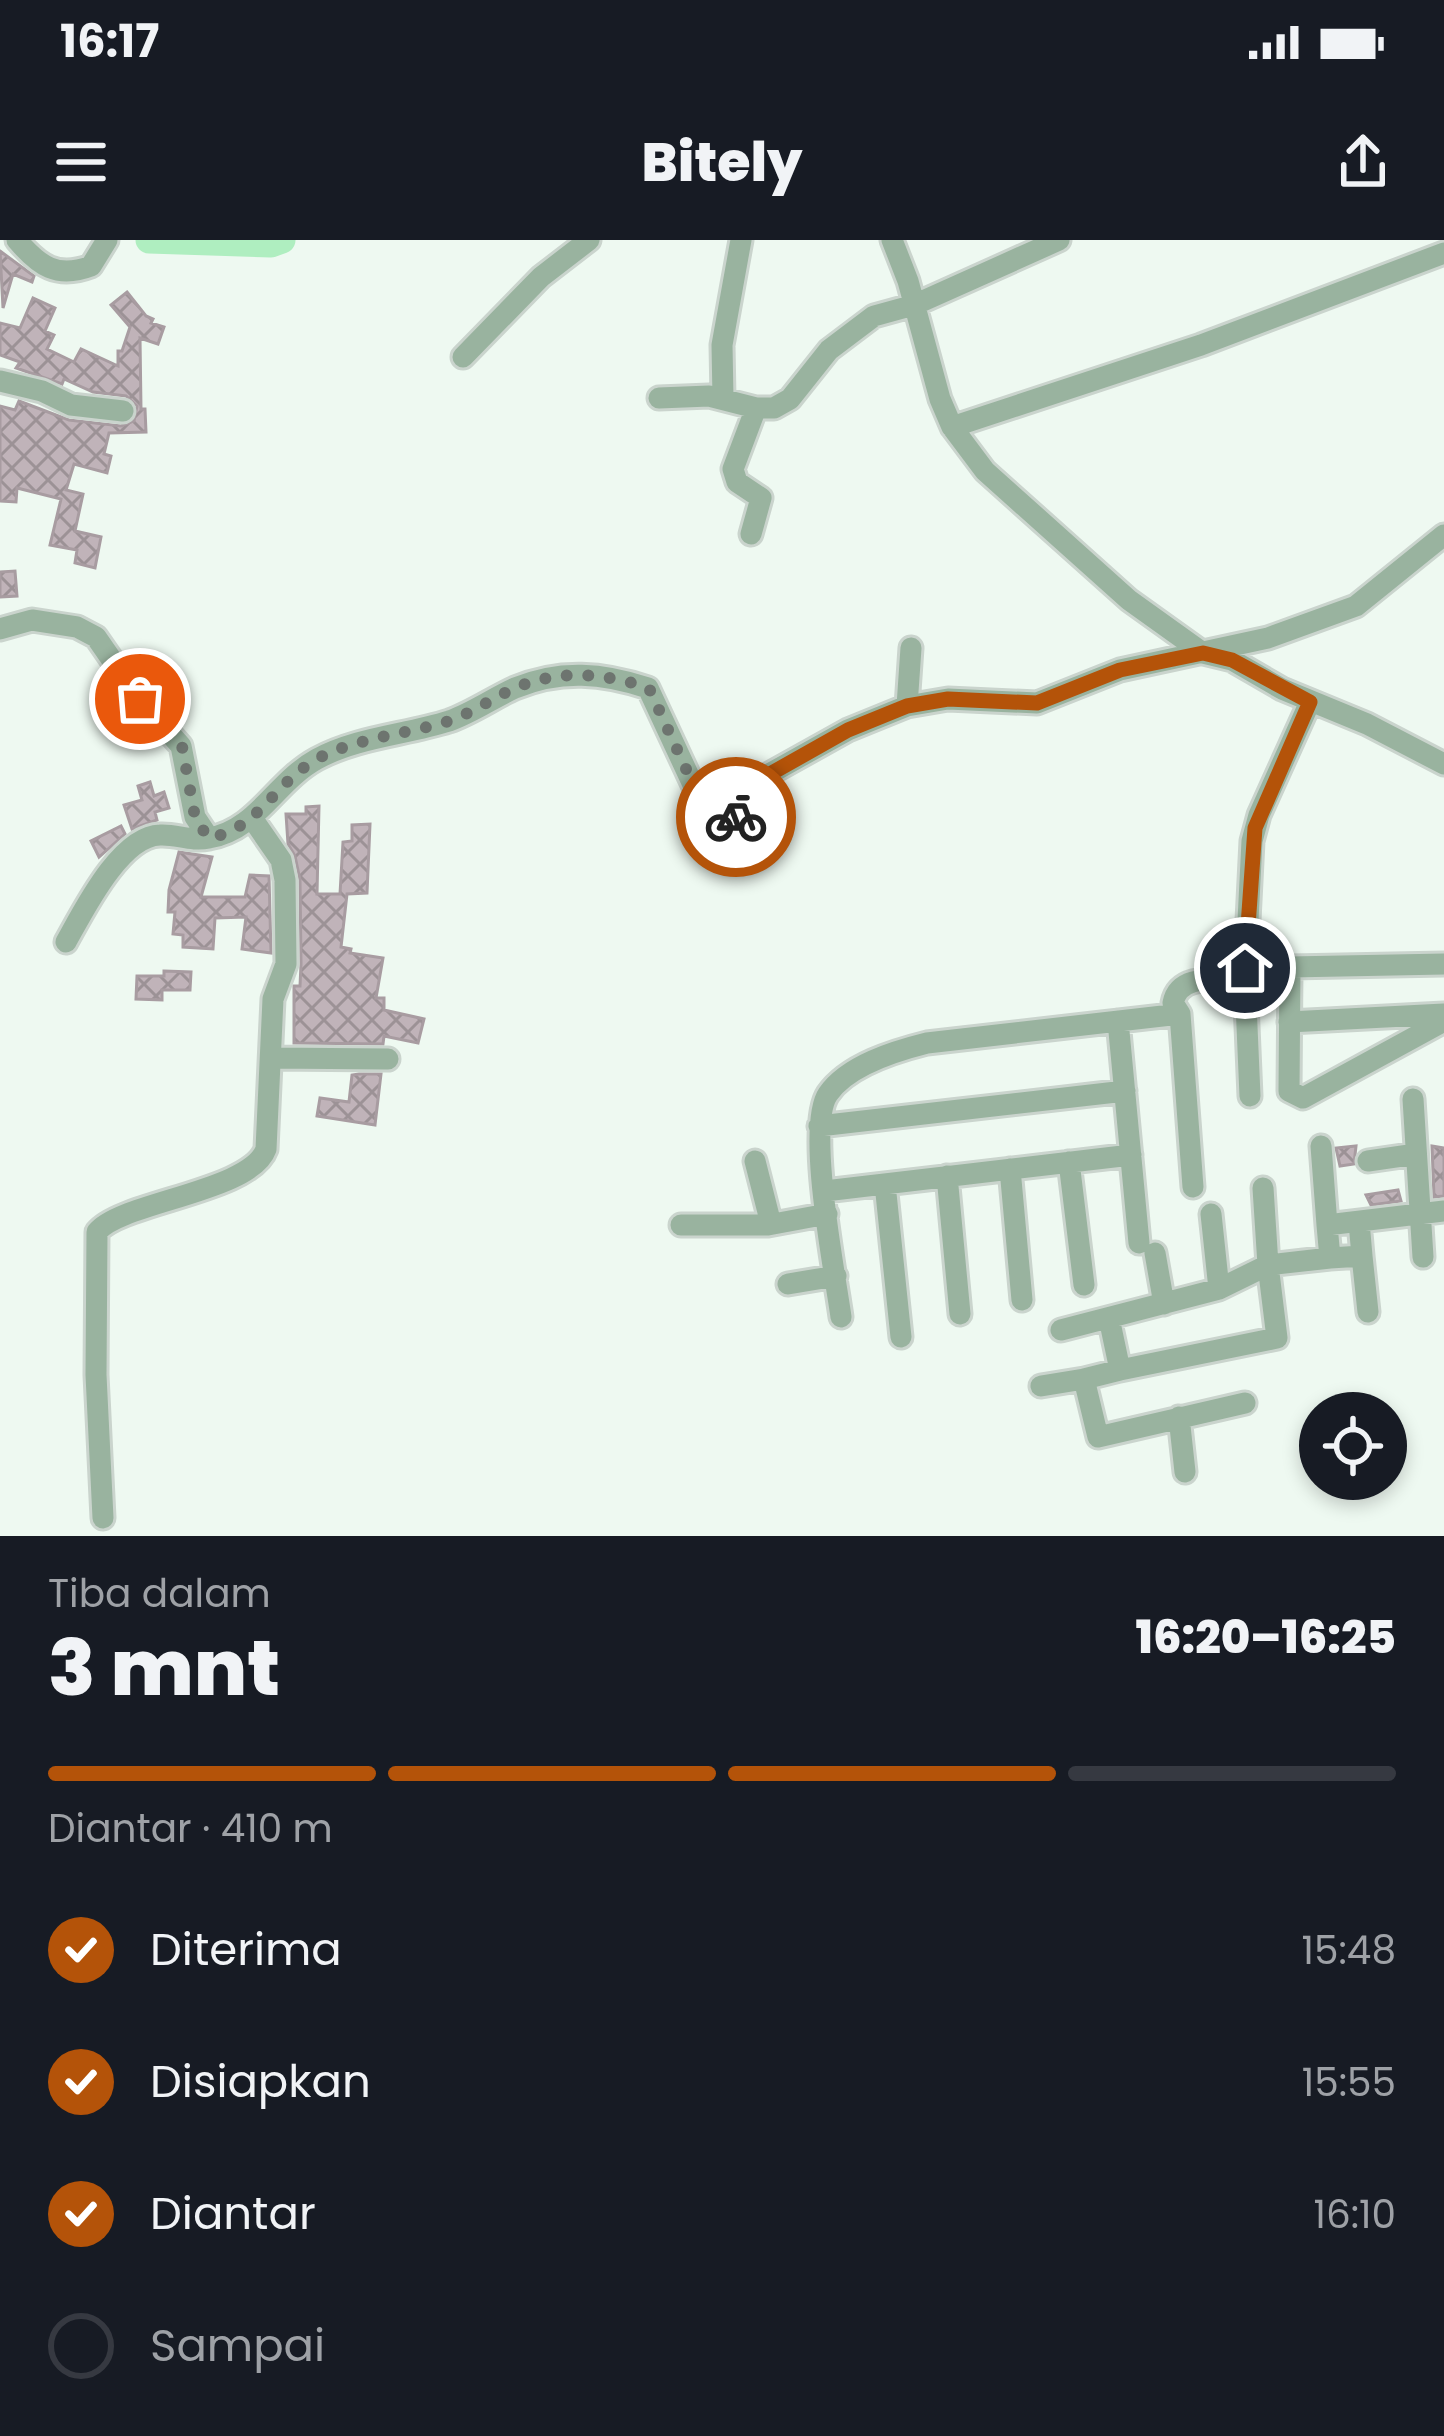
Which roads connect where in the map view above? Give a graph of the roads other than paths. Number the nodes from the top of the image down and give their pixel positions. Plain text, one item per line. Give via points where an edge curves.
1 (17, 240) edge
2 (107, 240) edge
3 (589, 240) edge
4 (741, 240) edge
5 (892, 240) edge
6 (1059, 240) edge
7 (1444, 253) edge
8 (914, 304) junction
9 (463, 357) dead end
10 (0, 381) edge
11 (659, 398) dead end
12 (723, 398) junction
13 (756, 408) junction
14 (123, 411) dead end
15 (952, 428) junction
16 (751, 534) dead end
17 (1444, 535) edge
18 (0, 628) edge
19 (911, 648) dead end
20 (1215, 656) junction
21 (1310, 702) junction
22 (907, 706) junction
23 (1444, 764) edge
24 (252, 818) junction
25 (208, 838) junction
26 (66, 942) dead end
27 (1444, 964) edge
28 (1244, 980) junction
29 (1180, 1014) junction
30 (1444, 1017) edge
31 (1118, 1021) junction
32 (1289, 1022) junction
33 (272, 1058) junction
34 (388, 1058) dead end
35 (1125, 1091) junction
36 (1250, 1096) dead end
37 (1413, 1099) dead end
38 (819, 1126) junction
39 (1322, 1146) dead end
40 (1416, 1154) junction
41 (1131, 1155) junction
42 (755, 1161) dead end
43 (1368, 1161) dead end
44 (1070, 1162) junction
45 (1010, 1169) junction
46 (947, 1177) junction
47 (885, 1184) junction
48 (1193, 1187) dead end
49 (1263, 1188) dead end
50 (826, 1203) junction
51 (1444, 1211) edge
52 (1420, 1212) junction
53 (1211, 1214) dead end
54 (1359, 1222) junction
55 (771, 1224) junction
56 (681, 1225) dead end
57 (1327, 1225) junction
58 (1362, 1256) junction
59 (1423, 1257) dead end
60 (1330, 1258) junction
61 (1268, 1265) junction
62 (836, 1276) junction
63 (788, 1284) dead end
64 (1084, 1285) dead end
65 (1220, 1289) junction
66 (1022, 1300) dead end
67 (1163, 1304) junction
68 (1368, 1312) dead end
69 (960, 1314) dead end
70 (841, 1317) dead end
71 (1109, 1318) junction
72 (1060, 1330) dead end
73 (901, 1337) dead end
74 (1120, 1370) junction
75 (1084, 1379) junction
76 (1041, 1386) dead end
77 (1244, 1403) dead end
78 (1179, 1417) junction
79 (1185, 1472) dead end
80 (103, 1518) dead end

1 - 2 street via 59,273 91,266
3 - 9 street
4 - 12 street via 724,327
5 - 8 street
6 - 8 street
7 - 15 street
8 - 13 street via 874,316 829,350 790,399
8 - 15 street
10 - 14 street via 71,405
11 - 12 street
12 - 13 street
13 - 16 street via 734,469 737,482 761,498
15 - 20 street via 985,471 1059,539
17 - 20 street via 1356,606
18 - 25 street via 32,620 96,637 182,746 195,817
19 - 22 street
20 - 21 street
20 - 22 street via 1120,670 1037,703 948,699
21 - 23 street
21 - 28 street via 1255,828
22 - 24 street via 790,761 770,774 746,814 732,818 702,804 649,688 575,672 316,760
24 - 25 street
24 - 33 street via 284,868 286,957 273,999
25 - 26 street via 159,835 136,846 106,873
27 - 32 street via 1290,967
28 - 29 street via 1179,986 1173,1004
28 - 36 street
29 - 31 street
29 - 48 street
30 - 32 street
30 - 32 street via 1303,1098 1289,1091
31 - 35 street
31 - 38 street via 887,1054 830,1091
33 - 34 street
33 - 80 street via 263,1157 97,1232
35 - 38 street
35 - 41 street
37 - 40 street
38 - 50 street
39 - 57 street
40 - 43 street
40 - 52 street
41 - 44 street
41 - 67 street
42 - 55 street
44 - 45 street
44 - 64 street
45 - 46 street
45 - 66 street
46 - 47 street
46 - 69 street
47 - 50 street
47 - 73 street
49 - 61 street
50 - 55 street
50 - 62 street
51 - 52 street
52 - 54 street
52 - 59 street
53 - 65 street
54 - 57 street
54 - 58 street
55 - 56 street
57 - 60 street
58 - 60 street
58 - 68 street
60 - 61 street
61 - 65 street
61 - 74 street via 1277,1338
62 - 63 street
62 - 70 street
65 - 67 street
67 - 71 street
71 - 72 street
71 - 74 street
74 - 75 street
75 - 76 street
75 - 78 street via 1098,1437
77 - 78 street
78 - 79 street

